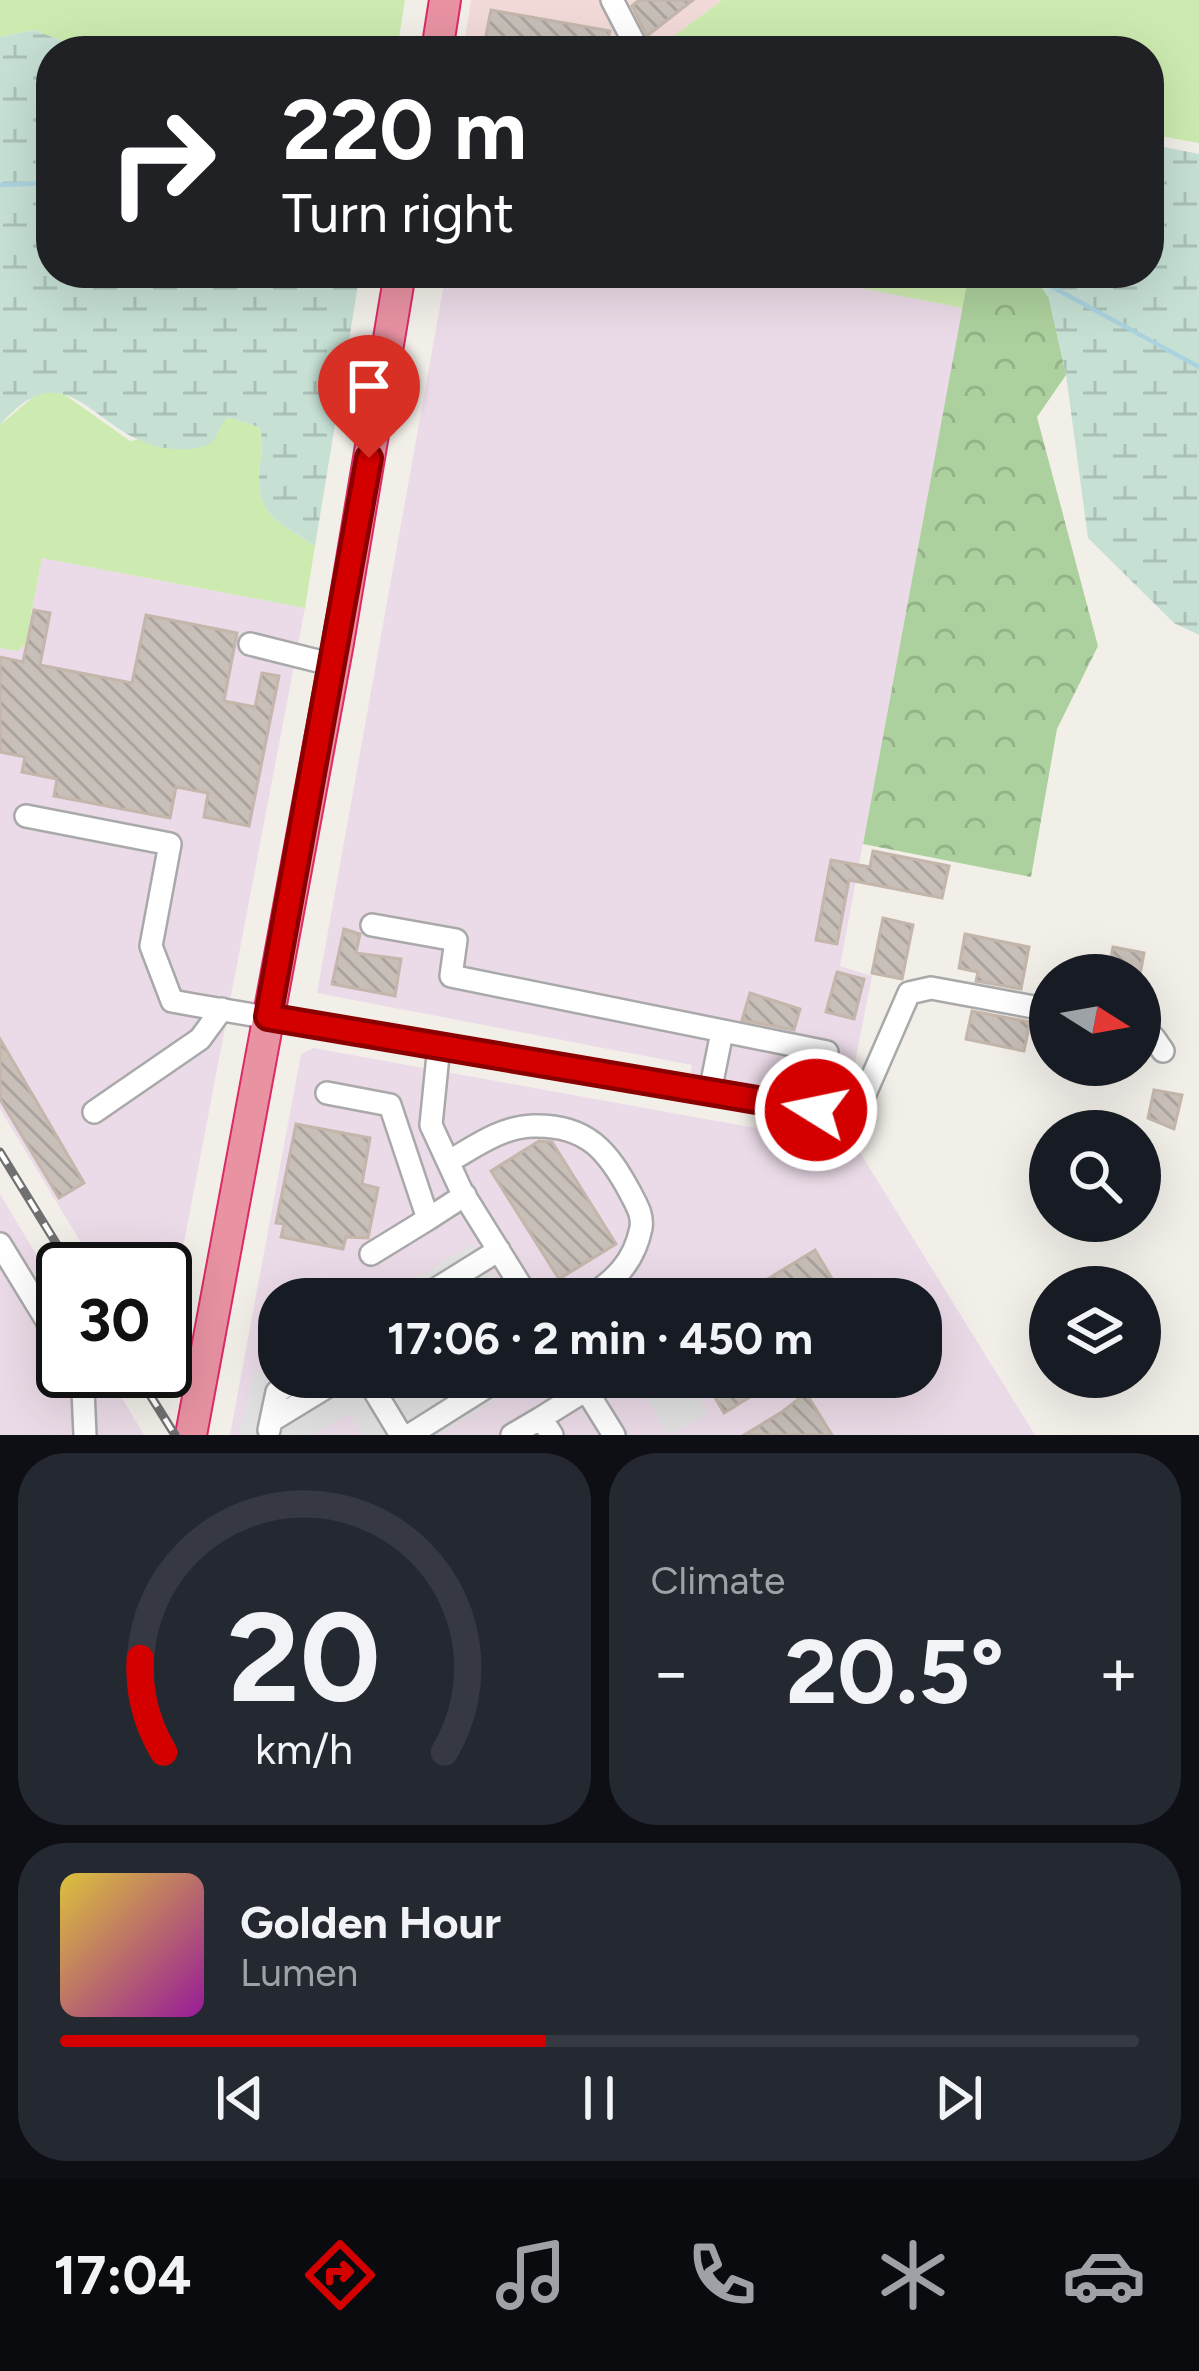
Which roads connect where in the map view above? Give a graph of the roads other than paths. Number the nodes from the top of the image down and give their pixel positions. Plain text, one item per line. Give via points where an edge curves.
1 (445, 0) edge
2 (612, 0) edge
3 (439, 36) edge
4 (632, 36) edge
5 (397, 288) edge
6 (250, 644) dead end
7 (334, 665) junction
8 (26, 816) dead end
9 (372, 925) dead end
10 (1029, 1006) edge
11 (222, 1010) junction
12 (268, 1017) junction
13 (722, 1032) junction
14 (440, 1045) junction
15 (1161, 1048) edge
16 (1163, 1051) dead end
17 (710, 1092) junction
18 (327, 1093) dead end
19 (816, 1110) junction
20 (94, 1112) dead end
21 (448, 1162) junction
22 (465, 1195) junction
23 (428, 1219) junction
24 (0, 1244) edge
25 (499, 1250) junction
26 (371, 1253) dead end
27 (454, 1278) edge
28 (516, 1278) edge
29 (613, 1278) edge
30 (36, 1303) edge
31 (80, 1398) edge
32 (276, 1398) edge
33 (313, 1398) edge
34 (380, 1398) edge
35 (467, 1398) edge
36 (570, 1398) edge
37 (591, 1398) edge
38 (547, 1426) edge
39 (270, 1428) edge
40 (85, 1435) edge
41 (190, 1435) edge
42 (405, 1435) edge
43 (512, 1435) edge
44 (614, 1435) edge

1 - 3 highway
2 - 4 street
5 - 7 highway
6 - 7 street
7 - 12 highway
8 - 11 street via 170,844 151,946 172,1001
9 - 13 street via 456,940 451,976
10 - 19 street via 931,988 909,993 861,1102 849,1116
11 - 12 street
11 - 20 street via 200,1039
12 - 14 street
12 - 41 highway
13 - 17 street
13 - 19 street via 827,1052
14 - 17 street
14 - 21 street via 431,1125
15 - 16 street
17 - 19 street
18 - 23 street via 389,1105
21 - 22 street
21 - 29 street via 500,1133 535,1126 608,1150 642,1216
22 - 23 street
22 - 25 street
23 - 26 street
24 - 30 street
25 - 27 street
25 - 28 street
31 - 40 street
32 - 39 street
33 - 39 street
34 - 42 street
35 - 42 street
36 - 38 street
37 - 44 street
38 - 43 street

